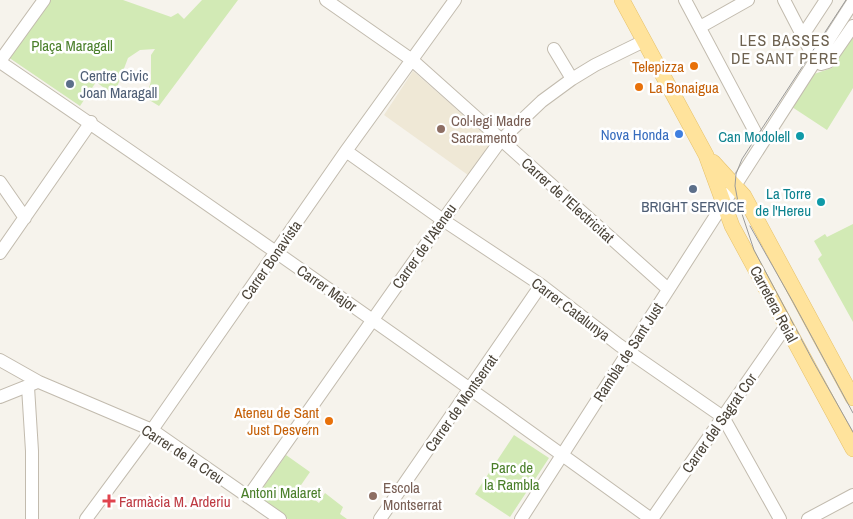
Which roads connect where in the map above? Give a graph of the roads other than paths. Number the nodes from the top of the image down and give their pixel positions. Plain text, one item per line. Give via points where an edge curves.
1 (44, 0) edge
2 (326, 0) edge
3 (455, 0) edge
4 (622, 0) edge
5 (685, 0) edge
6 (748, 0) edge
7 (784, 0) edge
8 (826, 0) edge
9 (853, 2) edge
10 (853, 26) edge
11 (700, 27) junction
12 (803, 35) junction
13 (644, 42) junction
14 (554, 49) dead end
15 (412, 60) junction
16 (815, 60) junction
17 (0, 61) edge
18 (572, 79) junction
19 (91, 122) junction
20 (501, 140) junction
21 (761, 143) junction
22 (346, 152) junction
23 (706, 155) junction
24 (0, 182) edge
25 (735, 186) junction
26 (723, 203) junction
27 (25, 218) junction
28 (442, 220) junction
29 (276, 252) junction
30 (0, 253) edge
31 (541, 285) junction
32 (668, 289) junction
33 (372, 320) junction
34 (786, 326) junction
35 (628, 351) junction
36 (0, 360) edge
37 (33, 384) junction
38 (470, 390) junction
39 (0, 397) edge
40 (853, 398) edge
41 (723, 417) junction
42 (152, 430) junction
43 (853, 449) edge
44 (562, 454) junction
45 (853, 495) edge
46 (248, 497) junction
47 (32, 519) edge
48 (86, 519) edge
49 (280, 519) edge
50 (380, 519) edge
51 (521, 519) edge
52 (652, 519) edge
53 (780, 519) edge
54 (808, 519) edge

1 - 17 street
2 - 15 street, Carrer de l'Electricitat
3 - 15 street, Carrer Bonavista
4 - 13 main road, Carretera Reial
5 - 11 street
6 - 11 street
7 - 12 street
8 - 12 street
9 - 16 street, Rambla de Sant Just
10 - 16 street via 828,62 821,64
11 - 21 street
12 - 16 street
13 - 18 street, Carrer de l'Ateneu
13 - 23 main road, Carretera Reial
14 - 18 street
15 - 20 street, Carrer de l'Electricitat
15 - 22 street, Carrer Bonavista
16 - 21 street, Rambla de Sant Just
17 - 19 street, Carrer Major
18 - 20 street, Carrer de l'Ateneu via 542,101
19 - 27 street
19 - 29 street, Carrer Major
20 - 28 street, Carrer de l'Ateneu
20 - 32 street, Carrer de l'Electricitat
21 - 25 street, Rambla de Sant Just
22 - 28 street, Carrer Catalunya
22 - 29 street, Carrer Bonavista
23 - 25 main road, Carretera Reial
23 - 26 main road, Carretera Reial
24 - 27 street
25 - 26 street, Rambla de Sant Just
25 - 40 main road, Carretera Reial via 744,196
26 - 32 street, Rambla de Sant Just
26 - 34 main road, Carretera Reial
27 - 30 street
28 - 31 street, Carrer Catalunya
28 - 33 street, Carrer de l'Ateneu
29 - 33 street, Carrer Major
29 - 42 street, Carrer Bonavista
31 - 35 street, Carrer Catalunya
31 - 38 street, Carrer de Montserrat
32 - 35 street, Rambla de Sant Just
33 - 38 street, Carrer Major
33 - 46 street, Carrer de l'Ateneu
34 - 41 street, Carrer del Sagrat Cor
34 - 43 main road, Carretera Reial
35 - 41 street, Carrer Catalunya
35 - 44 street, Rambla de Sant Just
36 - 37 street, Carrer de la Creu
37 - 39 street
37 - 42 street, Carrer de la Creu
37 - 47 street
38 - 44 street, Carrer Major
38 - 50 street, Carrer de Montserrat
41 - 52 street, Carrer del Sagrat Cor
41 - 53 street, Carrer Catalunya
42 - 46 street, Carrer de la Creu
42 - 48 street, Carrer Bonavista
44 - 51 street, Rambla de Sant Just
44 - 52 street, Carrer Major
45 - 54 street
46 - 49 street, Carrer de la Creu

